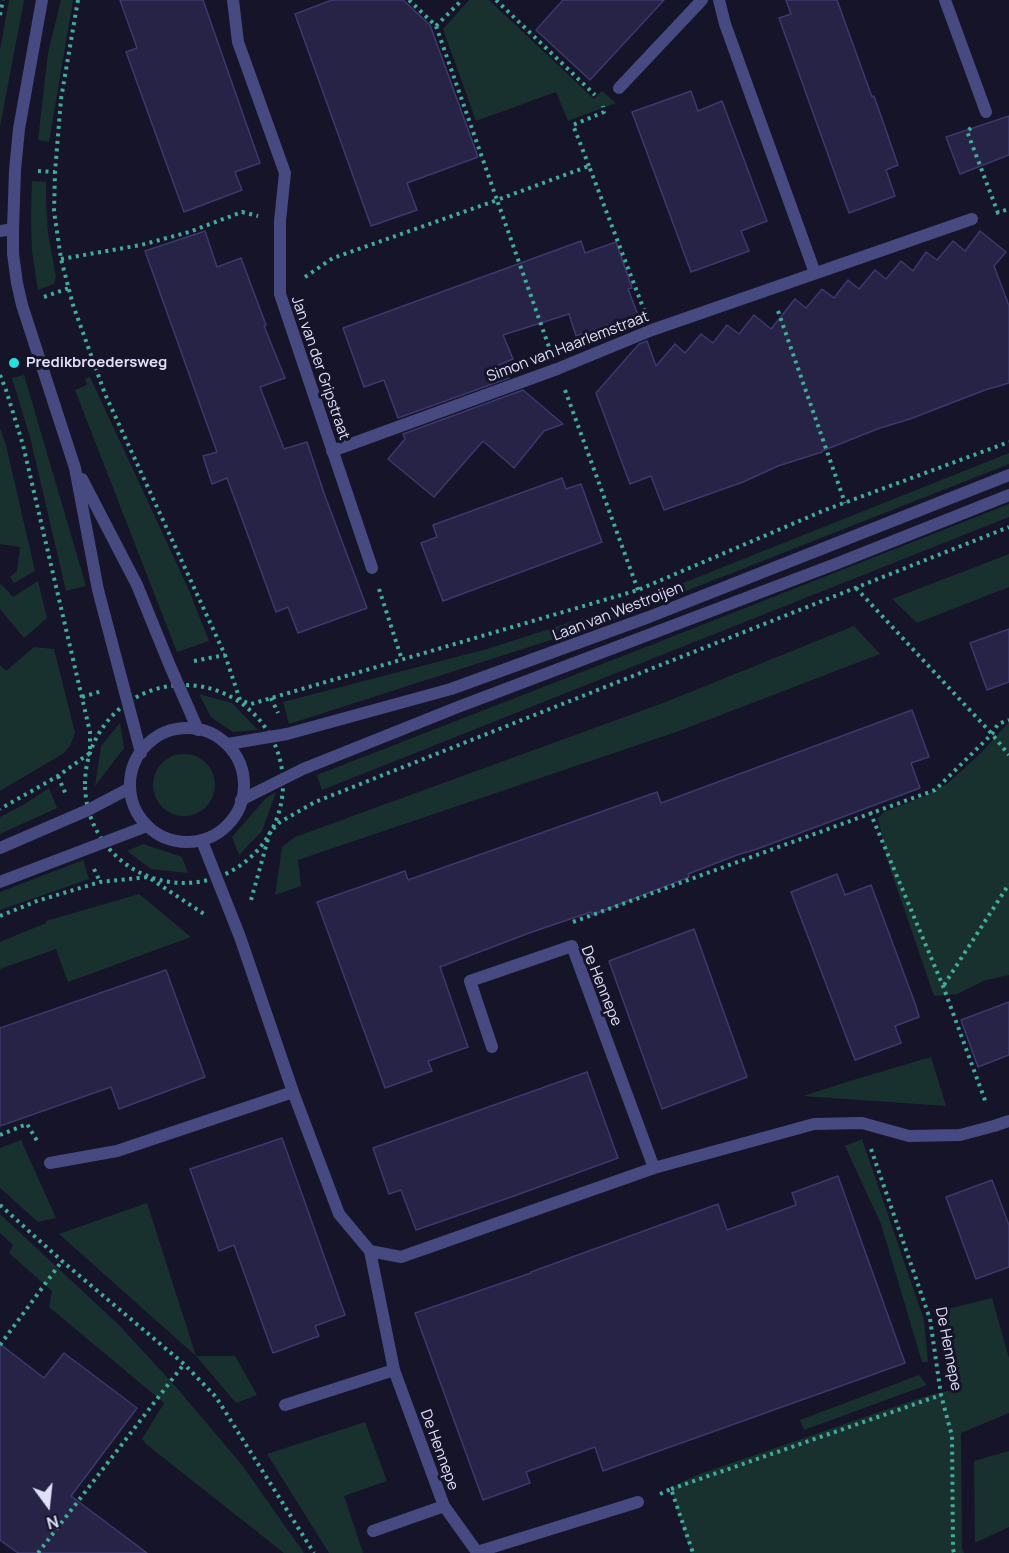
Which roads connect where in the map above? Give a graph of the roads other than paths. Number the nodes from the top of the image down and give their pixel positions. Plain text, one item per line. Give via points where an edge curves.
1 (42, 0) edge
2 (233, 0) edge
3 (702, 0) edge
4 (719, 0) edge
5 (945, 0) edge
6 (619, 88) dead end
7 (986, 112) road end
8 (972, 219) dead end
9 (13, 229) junction
10 (0, 231) edge
11 (815, 273) junction
12 (332, 452) junction
13 (75, 468) junction
14 (1009, 475) edge
15 (1009, 495) edge
16 (372, 568) road end
17 (198, 730) junction
18 (228, 744) junction
19 (141, 753) junction
20 (130, 788) junction
21 (241, 800) junction
22 (147, 826) junction
23 (202, 841) junction
24 (0, 848) edge
25 (0, 882) edge
26 (492, 1047) dead end
27 (293, 1092) junction
28 (1009, 1121) edge
29 (50, 1163) road end
30 (654, 1168) junction
31 (370, 1251) junction
32 (394, 1370) junction
33 (285, 1405) dead end
34 (638, 1502) road end
35 (444, 1506) junction
36 (373, 1531) dead end

1 - 9 street via 19,129
2 - 12 street, Jan van der Gripstraat via 238,42 285,173 279,294
3 - 6 street
4 - 11 street
5 - 7 street
8 - 11 street, Simon van Haarlemstraat
9 - 10 street
9 - 13 street via 22,305
11 - 12 street, Simon van Haarlemstraat via 652,330
12 - 16 street, Jan van der Gripstraat
13 - 17 street via 137,585
13 - 19 street via 98,590
14 - 18 street, Laan van Westroijen via 649,617 450,689 287,734
15 - 21 street via 303,769
17 - 18 street
17 - 19 street via 164,733
18 - 21 street via 241,764 245,788
19 - 20 street via 133,765
20 - 22 street via 136,812
20 - 24 street
21 - 23 street via 238,811 223,830
22 - 23 street via 163,837 182,842
22 - 25 street
23 - 27 street, De Hennepe
26 - 30 street, De Hennepe via 470,981 572,946
27 - 29 street via 117,1151
27 - 31 street, De Hennepe via 339,1214
28 - 30 street via 960,1135 909,1136 862,1123 814,1124
30 - 31 street via 401,1257
31 - 32 street, De Hennepe
32 - 33 street
32 - 35 street, De Hennepe
34 - 35 street, De Hennepe via 477,1552
35 - 36 street, De Hennepe

